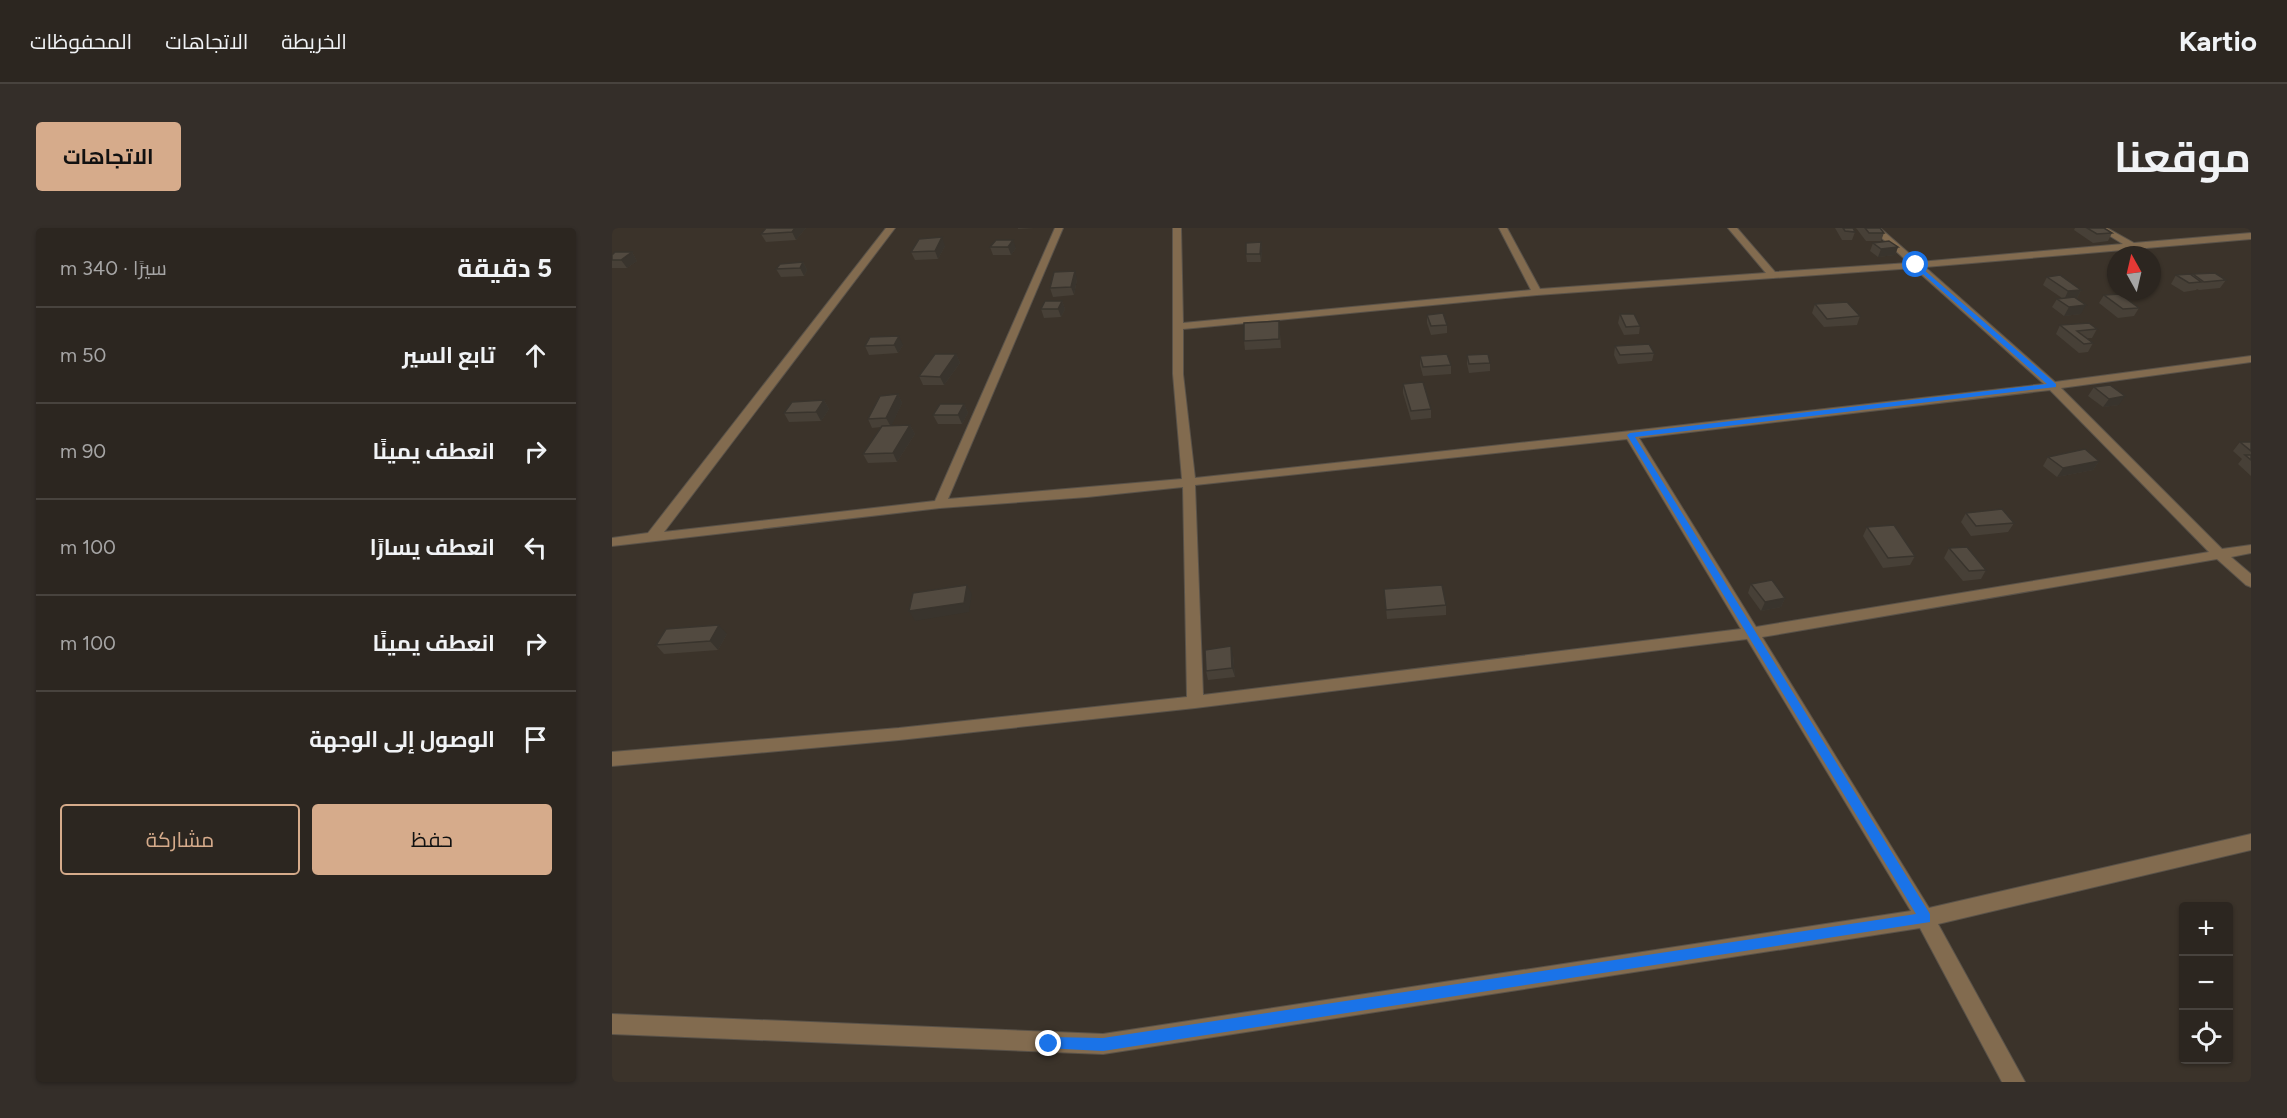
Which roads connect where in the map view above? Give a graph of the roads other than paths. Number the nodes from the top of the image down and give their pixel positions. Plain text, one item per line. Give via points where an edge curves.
1 (891, 228) edge
2 (1059, 228) edge
3 (1177, 228) edge
4 (1503, 228) edge
5 (1732, 228) edge
6 (1875, 228) edge
7 (2101, 228) edge
8 (2251, 236) edge
9 (2236, 237) junction
10 (2131, 245) junction
11 (2251, 245) edge
12 (1916, 265) junction
13 (1772, 274) junction
14 (1537, 292) junction
15 (1177, 327) junction
16 (2251, 359) edge
17 (2053, 386) junction
18 (1630, 435) junction
19 (1189, 483) junction
20 (940, 504) junction
21 (651, 539) junction
22 (612, 542) edge
23 (2251, 549) edge
24 (2218, 554) junction
25 (2251, 582) edge
26 (1753, 633) junction
27 (1195, 702) junction
28 (612, 759) edge
29 (2251, 842) edge
30 (1925, 918) junction
31 (612, 1024) edge
32 (2014, 1082) edge

1 - 21 street
2 - 20 street
3 - 15 street
4 - 14 street
5 - 13 street
6 - 12 street
7 - 10 street
8 - 9 street
9 - 10 street
9 - 11 street
10 - 12 street
12 - 13 street
12 - 17 street
13 - 14 street
14 - 15 street
15 - 19 street
16 - 17 street
17 - 18 street
17 - 24 street
18 - 19 street
18 - 26 street
19 - 20 street
19 - 27 street
20 - 21 street
21 - 22 street
23 - 24 street
24 - 25 street
24 - 26 street
26 - 27 street
26 - 30 street
27 - 28 street via 899,734
29 - 30 street
30 - 31 street via 1103,1044
30 - 32 street

